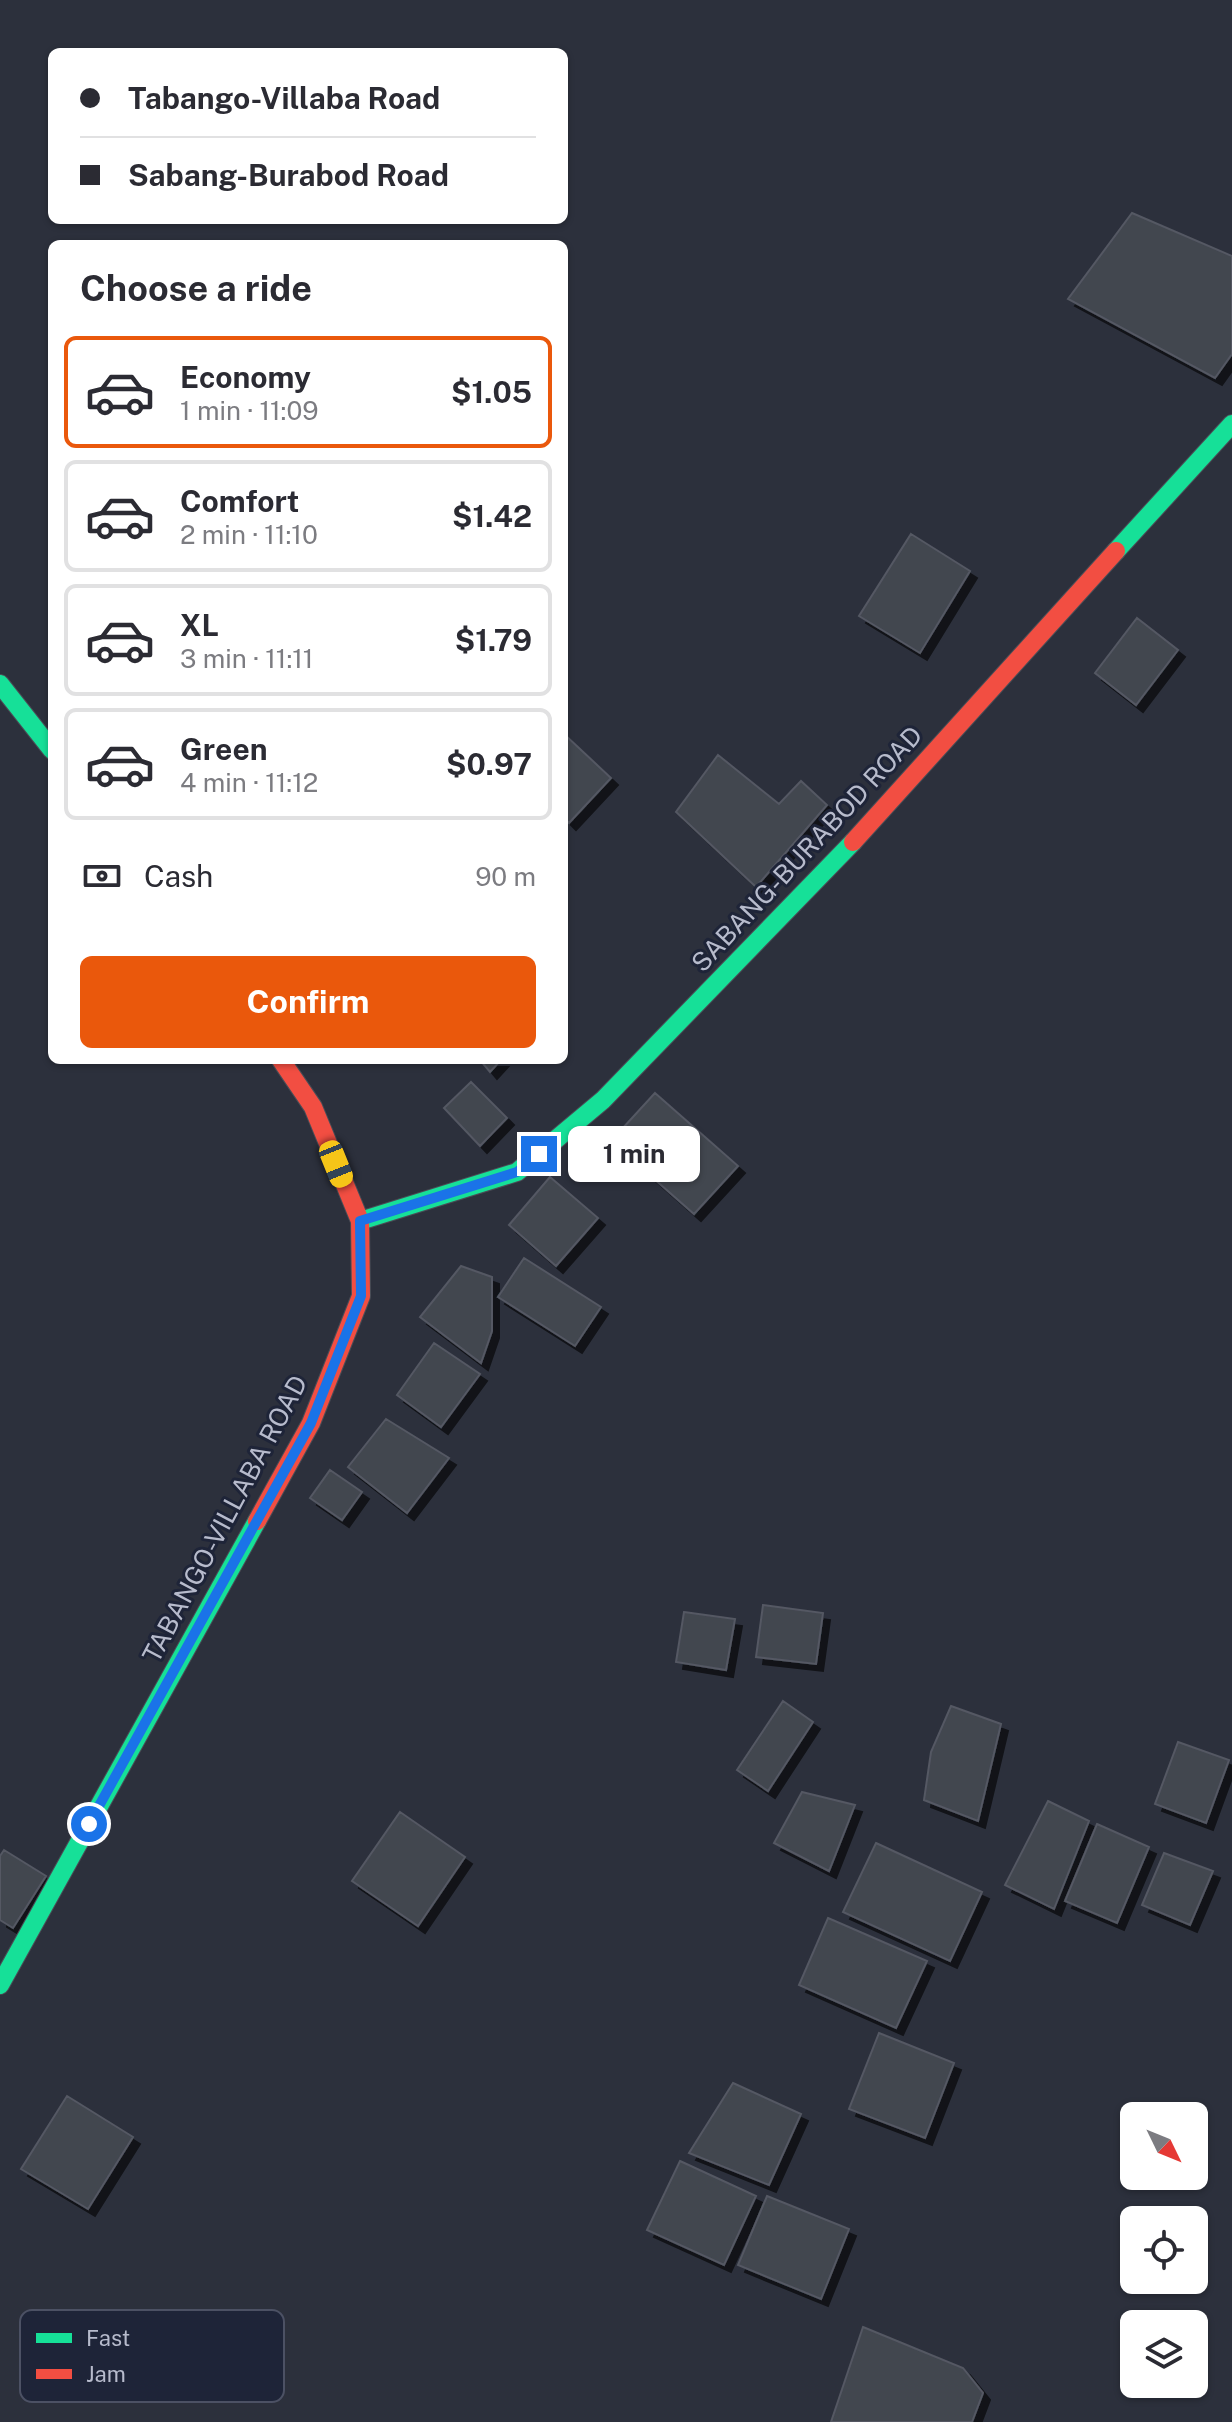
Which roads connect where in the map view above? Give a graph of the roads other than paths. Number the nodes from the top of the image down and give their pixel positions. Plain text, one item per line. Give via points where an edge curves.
1 (1232, 424) edge
2 (0, 684) edge
3 (48, 745) edge
4 (284, 1064) edge
5 (360, 1221) junction
6 (0, 1985) edge

1 - 5 street, SABANG-BURABOD ROAD via 845,850 603,1100 517,1172
2 - 3 street
4 - 5 street, TABANGO-VILLABA ROAD via 313,1107
5 - 6 street, TABANGO-VILLABA ROAD via 361,1296 311,1423

